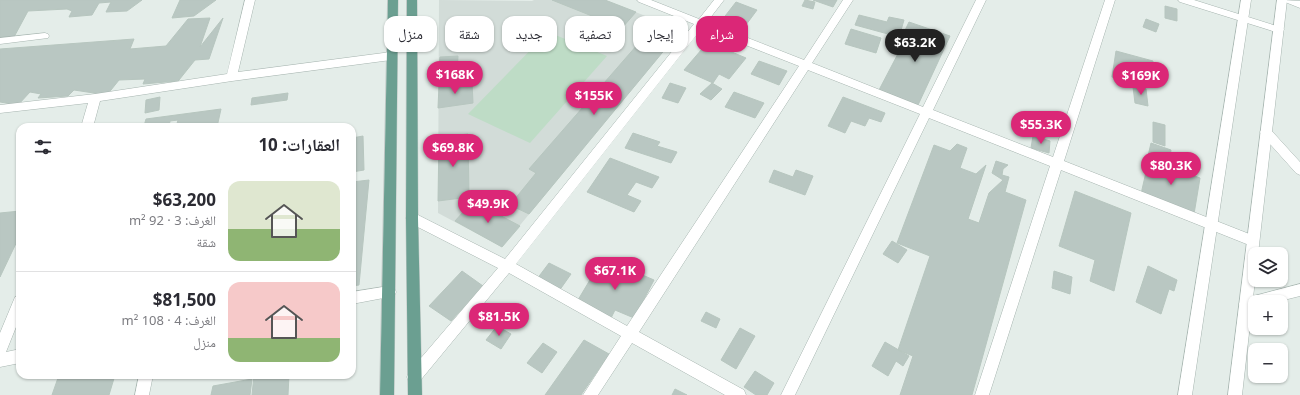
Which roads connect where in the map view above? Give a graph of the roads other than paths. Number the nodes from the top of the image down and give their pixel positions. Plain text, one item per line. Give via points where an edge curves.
1 (250, 0) edge
2 (394, 0) edge
3 (412, 0) edge
4 (642, 0) edge
5 (719, 0) edge
6 (848, 0) edge
7 (981, 0) edge
8 (1110, 0) edge
9 (1183, 0) edge
10 (1246, 0) edge
11 (1282, 0) edge
12 (1288, 0) edge
13 (1300, 5) edge
14 (706, 16) edge
15 (1243, 19) junction
16 (696, 21) edge
17 (696, 29) edge
18 (1278, 30) junction
19 (45, 36) dead end
20 (0, 41) edge
21 (748, 42) edge
22 (391, 56) junction
23 (806, 65) junction
24 (232, 78) junction
25 (95, 98) junction
26 (0, 109) edge
27 (926, 112) junction
28 (89, 123) edge
29 (1266, 132) junction
30 (1295, 160) edge
31 (1057, 164) junction
32 (1300, 170) edge
33 (412, 218) junction
34 (1212, 225) junction
35 (1253, 242) junction
36 (506, 266) junction
37 (1300, 290) edge
38 (389, 292) junction
39 (356, 297) edge
40 (1246, 304) junction
41 (16, 311) edge
42 (631, 335) junction
43 (0, 350) edge
44 (16, 357) edge
45 (0, 360) edge
46 (414, 377) junction
47 (145, 379) edge
48 (142, 395) edge
49 (388, 395) edge
50 (414, 395) edge
51 (590, 395) edge
52 (740, 395) edge
53 (788, 395) edge
54 (982, 395) edge
55 (1185, 395) edge
56 (1235, 395) edge

1 - 24 street
2 - 22 main road
3 - 33 main road
4 - 16 street
5 - 14 street
6 - 23 street
7 - 27 street
8 - 31 street
9 - 15 street
10 - 15 street
11 - 18 street
12 - 13 street
15 - 18 street
15 - 34 street
17 - 36 street
18 - 29 street
19 - 20 lane
21 - 23 street
22 - 24 street
22 - 38 main road
23 - 27 street
23 - 42 street
24 - 25 street
25 - 26 street
25 - 28 street
27 - 31 street
27 - 53 street
29 - 30 street
29 - 35 street
30 - 32 street
31 - 34 street
31 - 54 street
33 - 36 street
33 - 46 main road
34 - 35 street
34 - 55 street
35 - 40 street
36 - 42 street
36 - 46 street
37 - 40 street
38 - 39 street
38 - 49 main road
40 - 56 street
41 - 43 street
42 - 51 street
42 - 52 street
44 - 45 street
46 - 50 main road
47 - 48 street

